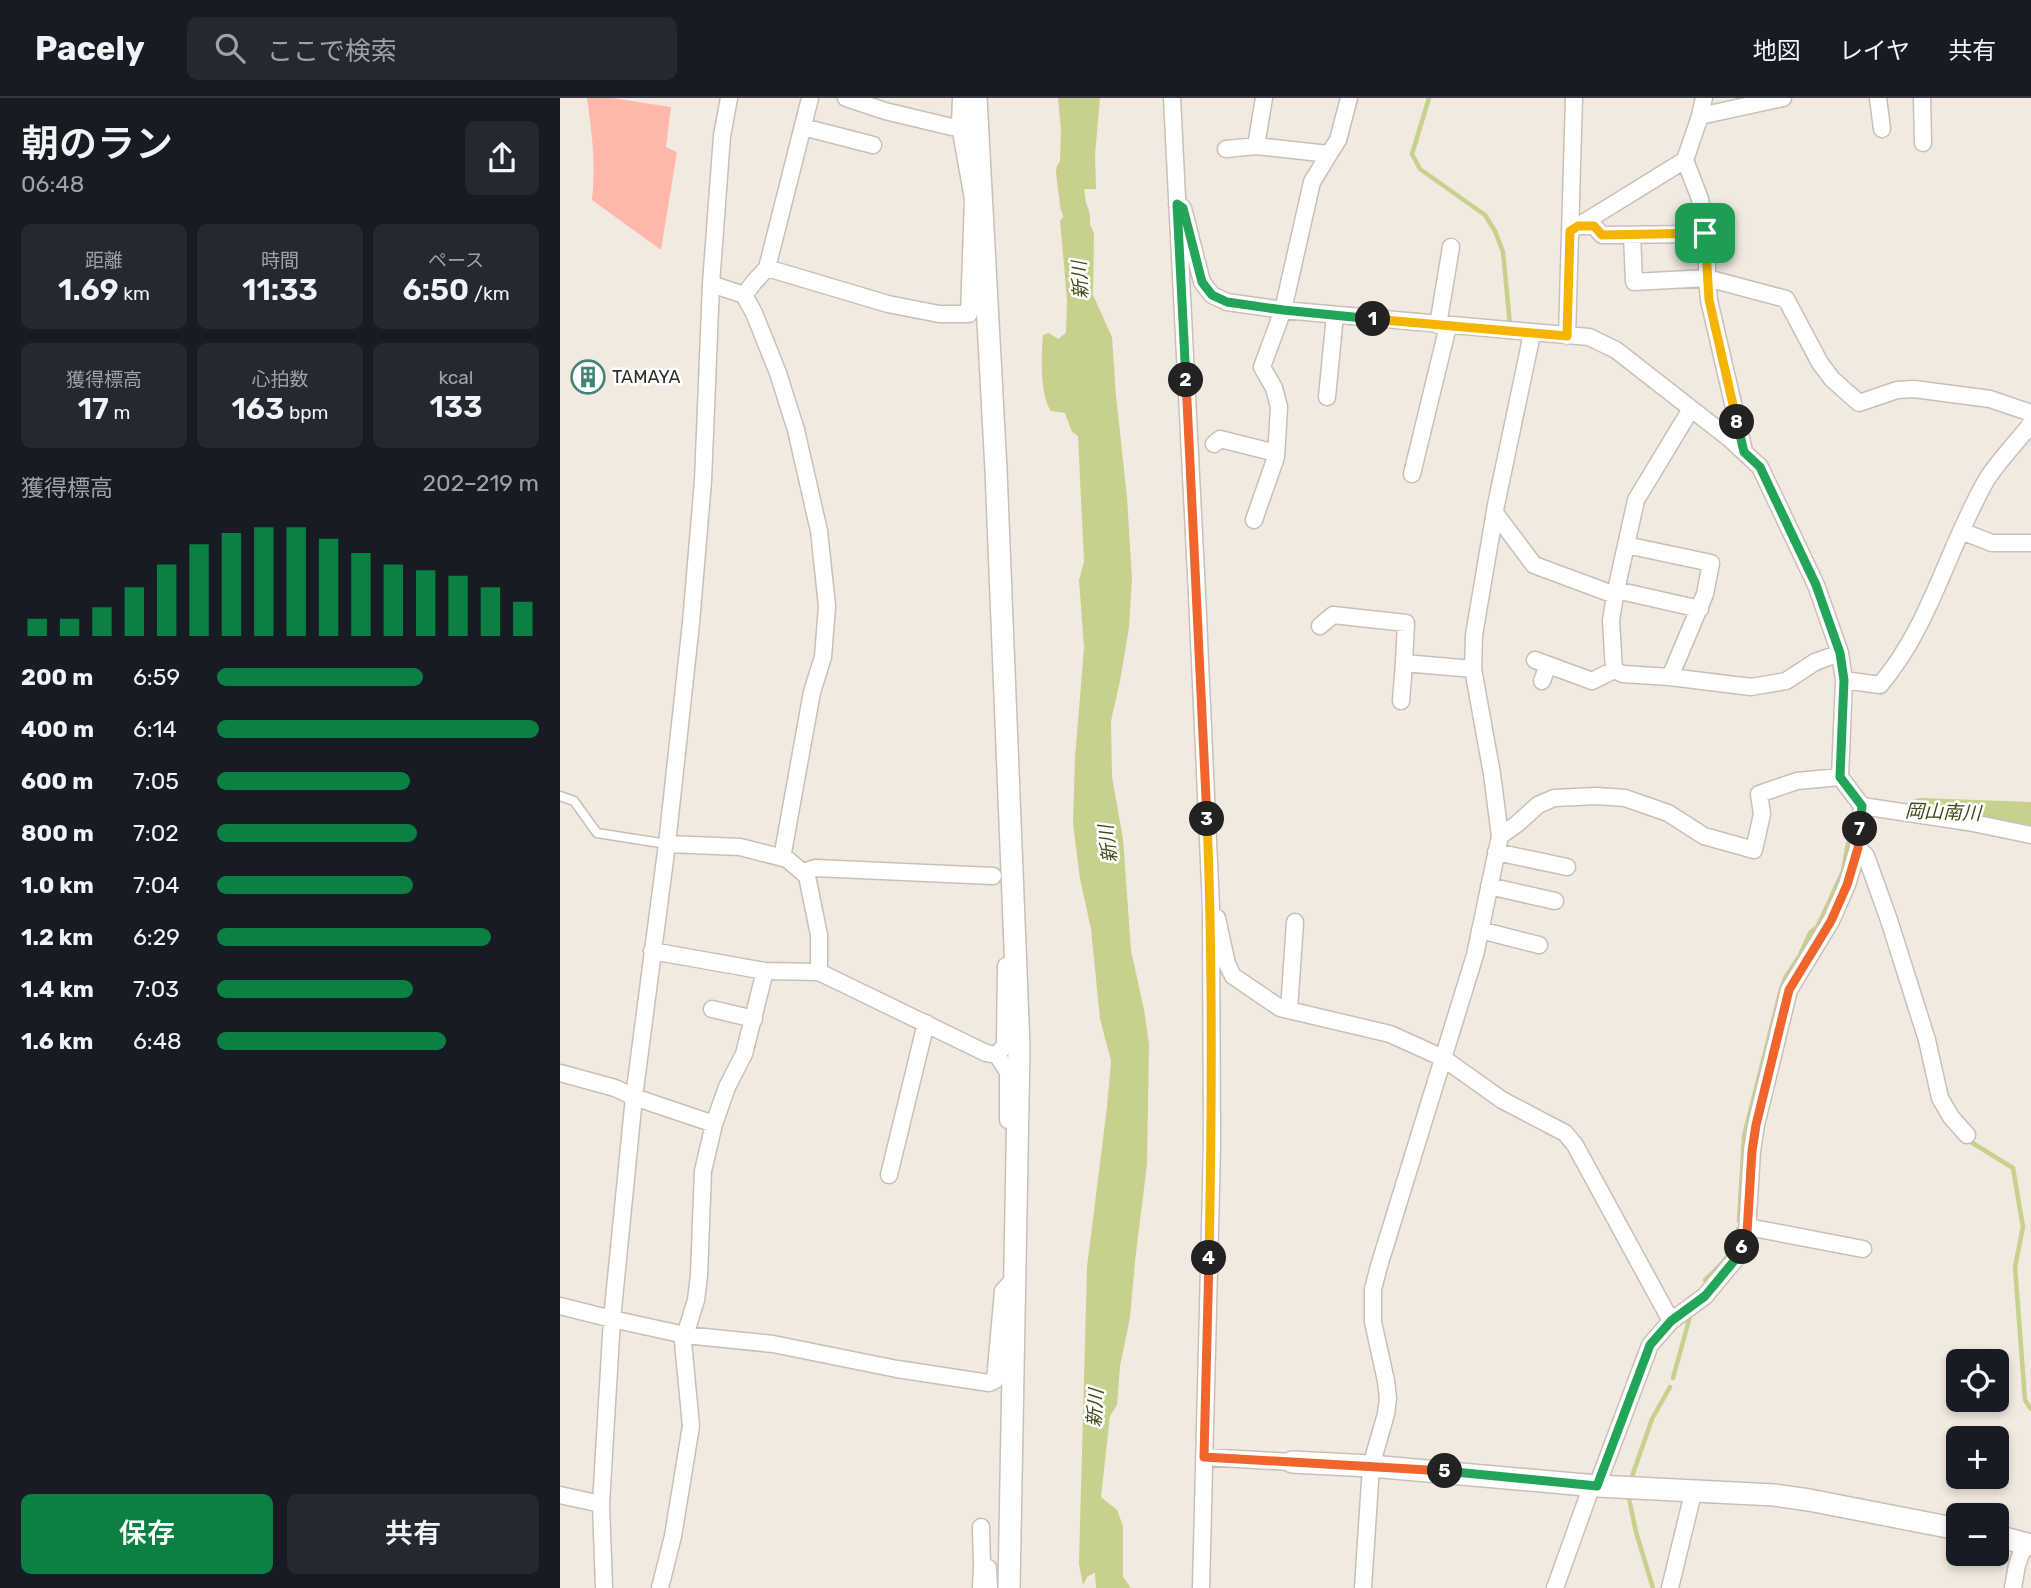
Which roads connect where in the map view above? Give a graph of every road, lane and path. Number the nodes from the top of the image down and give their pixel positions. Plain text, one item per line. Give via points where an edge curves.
1 (729, 98) edge
2 (810, 98) edge
3 (846, 98) edge
4 (961, 98) edge
5 (976, 98) edge
6 (1172, 98) edge
7 (1264, 98) edge
8 (1349, 98) edge
9 (1574, 98) edge
10 (1704, 98) edge
11 (1783, 98) edge
12 (1878, 98) edge
13 (1922, 98) edge
14 (1700, 116) junction
15 (960, 125) junction
16 (803, 127) junction
17 (1882, 130) dead end
18 (1923, 143) dead end
19 (873, 145) dead end
20 (1256, 146) junction
21 (1226, 149) dead end
22 (1329, 154) junction
23 (1685, 160) junction
24 (1177, 204) junction
25 (1574, 229) junction
26 (1705, 233) junction
27 (1632, 234) junction
28 (1451, 247) dead end
29 (767, 268) junction
30 (1707, 278) junction
31 (711, 284) junction
32 (744, 295) junction
33 (1283, 310) junction
34 (1335, 315) junction
35 (1443, 325) junction
36 (1532, 334) junction
37 (1567, 336) junction
38 (1327, 397) dead end
39 (1691, 408) junction
40 (2031, 413) edge
41 (2031, 424) edge
42 (1214, 444) dead end
43 (1744, 452) junction
44 (1276, 453) junction
45 (1412, 474) dead end
46 (1495, 513) junction
47 (1254, 520) dead end
48 (1961, 531) junction
49 (2031, 542) edge
50 (1626, 545) junction
51 (1616, 593) junction
52 (1700, 609) junction
53 (1320, 626) dead end
54 (1840, 653) junction
55 (1404, 663) junction
56 (1473, 669) junction
57 (1614, 670) junction
58 (1670, 677) junction
59 (1844, 680) junction
60 (1542, 681) dead end
61 (1401, 701) dead end
62 (1840, 777) junction
63 (560, 796) edge
64 (1862, 806) junction
65 (2031, 835) edge
66 (667, 844) junction
67 (1498, 844) junction
68 (1858, 848) junction
69 (782, 858) junction
70 (1567, 867) dead end
71 (803, 872) junction
72 (993, 876) dead end
73 (1489, 887) junction
74 (1555, 901) dead end
75 (1211, 907) junction
76 (1295, 922) dead end
77 (1480, 930) junction
78 (1539, 945) dead end
79 (1017, 948) junction
80 (652, 951) junction
81 (765, 971) junction
82 (819, 972) junction
83 (712, 1009) dead end
84 (1289, 1010) junction
85 (754, 1018) junction
86 (926, 1023) junction
87 (998, 1055) junction
88 (1443, 1058) junction
89 (560, 1073) edge
90 (634, 1097) junction
91 (714, 1124) junction
92 (1967, 1135) dead end
93 (1017, 1152) junction
94 (889, 1175) dead end
95 (1748, 1227) junction
96 (1863, 1249) dead end
97 (1016, 1277) junction
98 (560, 1306) edge
99 (612, 1319) junction
100 (1671, 1321) junction
101 (685, 1335) junction
102 (1204, 1457) junction
103 (1292, 1462) joint
104 (1371, 1466) junction
105 (1594, 1485) junction
106 (1694, 1489) junction
107 (560, 1495) edge
108 (601, 1504) junction
109 (981, 1527) dead end
110 (1946, 1527) edge
111 (2009, 1539) edge
112 (2028, 1544) edge
113 (982, 1564) junction
114 (604, 1588) edge
115 (660, 1588) edge
116 (981, 1588) edge
117 (989, 1588) edge
118 (1009, 1588) edge
119 (1201, 1588) edge
120 (1363, 1588) edge
121 (1555, 1588) edge
122 (1670, 1588) edge
123 (2013, 1588) edge

1 - 31 street
2 - 16 street
3 - 15 street via 952,127
4 - 15 street
5 - 79 street
6 - 24 street
7 - 20 street
8 - 22 street via 1338,140
9 - 25 street
10 - 14 street
11 - 14 street
12 - 17 street
13 - 18 street
14 - 23 street
15 - 29 street via 973,199 969,314 939,314 888,304
16 - 19 street
16 - 29 street
20 - 21 street
20 - 22 street
22 - 33 street via 1312,182
23 - 25 street
23 - 26 street via 1700,199
24 - 33 street via 1183,208 1202,282 1212,295 1227,302
24 - 75 street
25 - 27 street via 1594,226 1602,235
25 - 37 street
26 - 27 street
26 - 30 street
27 - 30 street via 1634,282
28 - 35 street
29 - 32 street
30 - 40 street via 1786,299 1820,363 1859,403 1914,389 1990,399
30 - 43 street
31 - 32 street
31 - 66 street via 703,481
32 - 69 street via 778,373 796,430 820,531 827,606 823,657 812,692
33 - 34 street
33 - 44 street via 1262,367 1279,407
34 - 35 street
34 - 38 street
35 - 36 street
35 - 45 street
36 - 37 street
36 - 46 street
37 - 39 street via 1589,337 1616,350
39 - 43 street
39 - 50 street via 1636,500
41 - 48 street via 1988,478
42 - 44 street via 1220,439
43 - 54 street via 1760,467 1816,585
44 - 47 street
46 - 51 street via 1534,565
46 - 56 street via 1474,635
48 - 49 street via 1992,542
48 - 59 street via 1922,621 1894,669 1880,685
50 - 51 street
50 - 52 street via 1711,563
51 - 52 street
51 - 57 street via 1611,621
52 - 58 street
53 - 55 street via 1333,615 1406,623
54 - 58 street via 1786,681 1751,687
54 - 59 street
55 - 56 street
55 - 61 street
56 - 67 street via 1492,774
57 - 58 street
57 - 60 street via 1592,681 1541,662
59 - 62 street
62 - 64 street
62 - 67 street via 1797,781 1759,794 1762,814 1754,850 1704,836 1668,813 1625,798 1597,796 1554,798 1538,805
63 - 66 lane via 574,801 597,833
64 - 65 street
64 - 68 street
66 - 69 street via 740,847
66 - 80 street
67 - 70 street
67 - 73 street
68 - 92 street via 1866,856 1894,933 1940,1098
68 - 95 street via 1831,921 1789,990 1756,1125
69 - 71 street
71 - 72 street via 815,868
71 - 82 street via 820,935
73 - 74 street
73 - 77 street
75 - 84 street via 1233,976
75 - 102 street via 1212,1148
76 - 84 street
77 - 78 street
77 - 88 street
79 - 87 street via 1007,956 1005,1045
79 - 93 street
80 - 81 street
80 - 90 street
81 - 82 street
81 - 85 street
82 - 86 street
83 - 85 street
84 - 88 street via 1390,1034
85 - 91 street
86 - 87 street
86 - 94 street
87 - 93 street via 1007,1072 1007,1140
88 - 100 street via 1502,1100 1565,1133
88 - 104 street via 1373,1289 1373,1322 1388,1398
89 - 90 street
90 - 91 street
90 - 99 street
91 - 101 street via 703,1171 696,1300
93 - 97 street
95 - 96 street
95 - 100 street via 1739,1255 1705,1296
97 - 101 street via 1003,1291 995,1380 989,1383 773,1344
97 - 118 street
98 - 99 street
99 - 101 street
99 - 108 street
100 - 105 street via 1650,1345
101 - 115 street via 691,1426
102 - 103 street
102 - 119 street
103 - 104 street
104 - 105 street
104 - 120 street
105 - 106 street
105 - 121 street
106 - 110 street via 1791,1497
106 - 122 street
107 - 108 street
108 - 114 street
109 - 113 street
111 - 112 street
112 - 123 street
113 - 116 street
113 - 117 street via 988,1568

